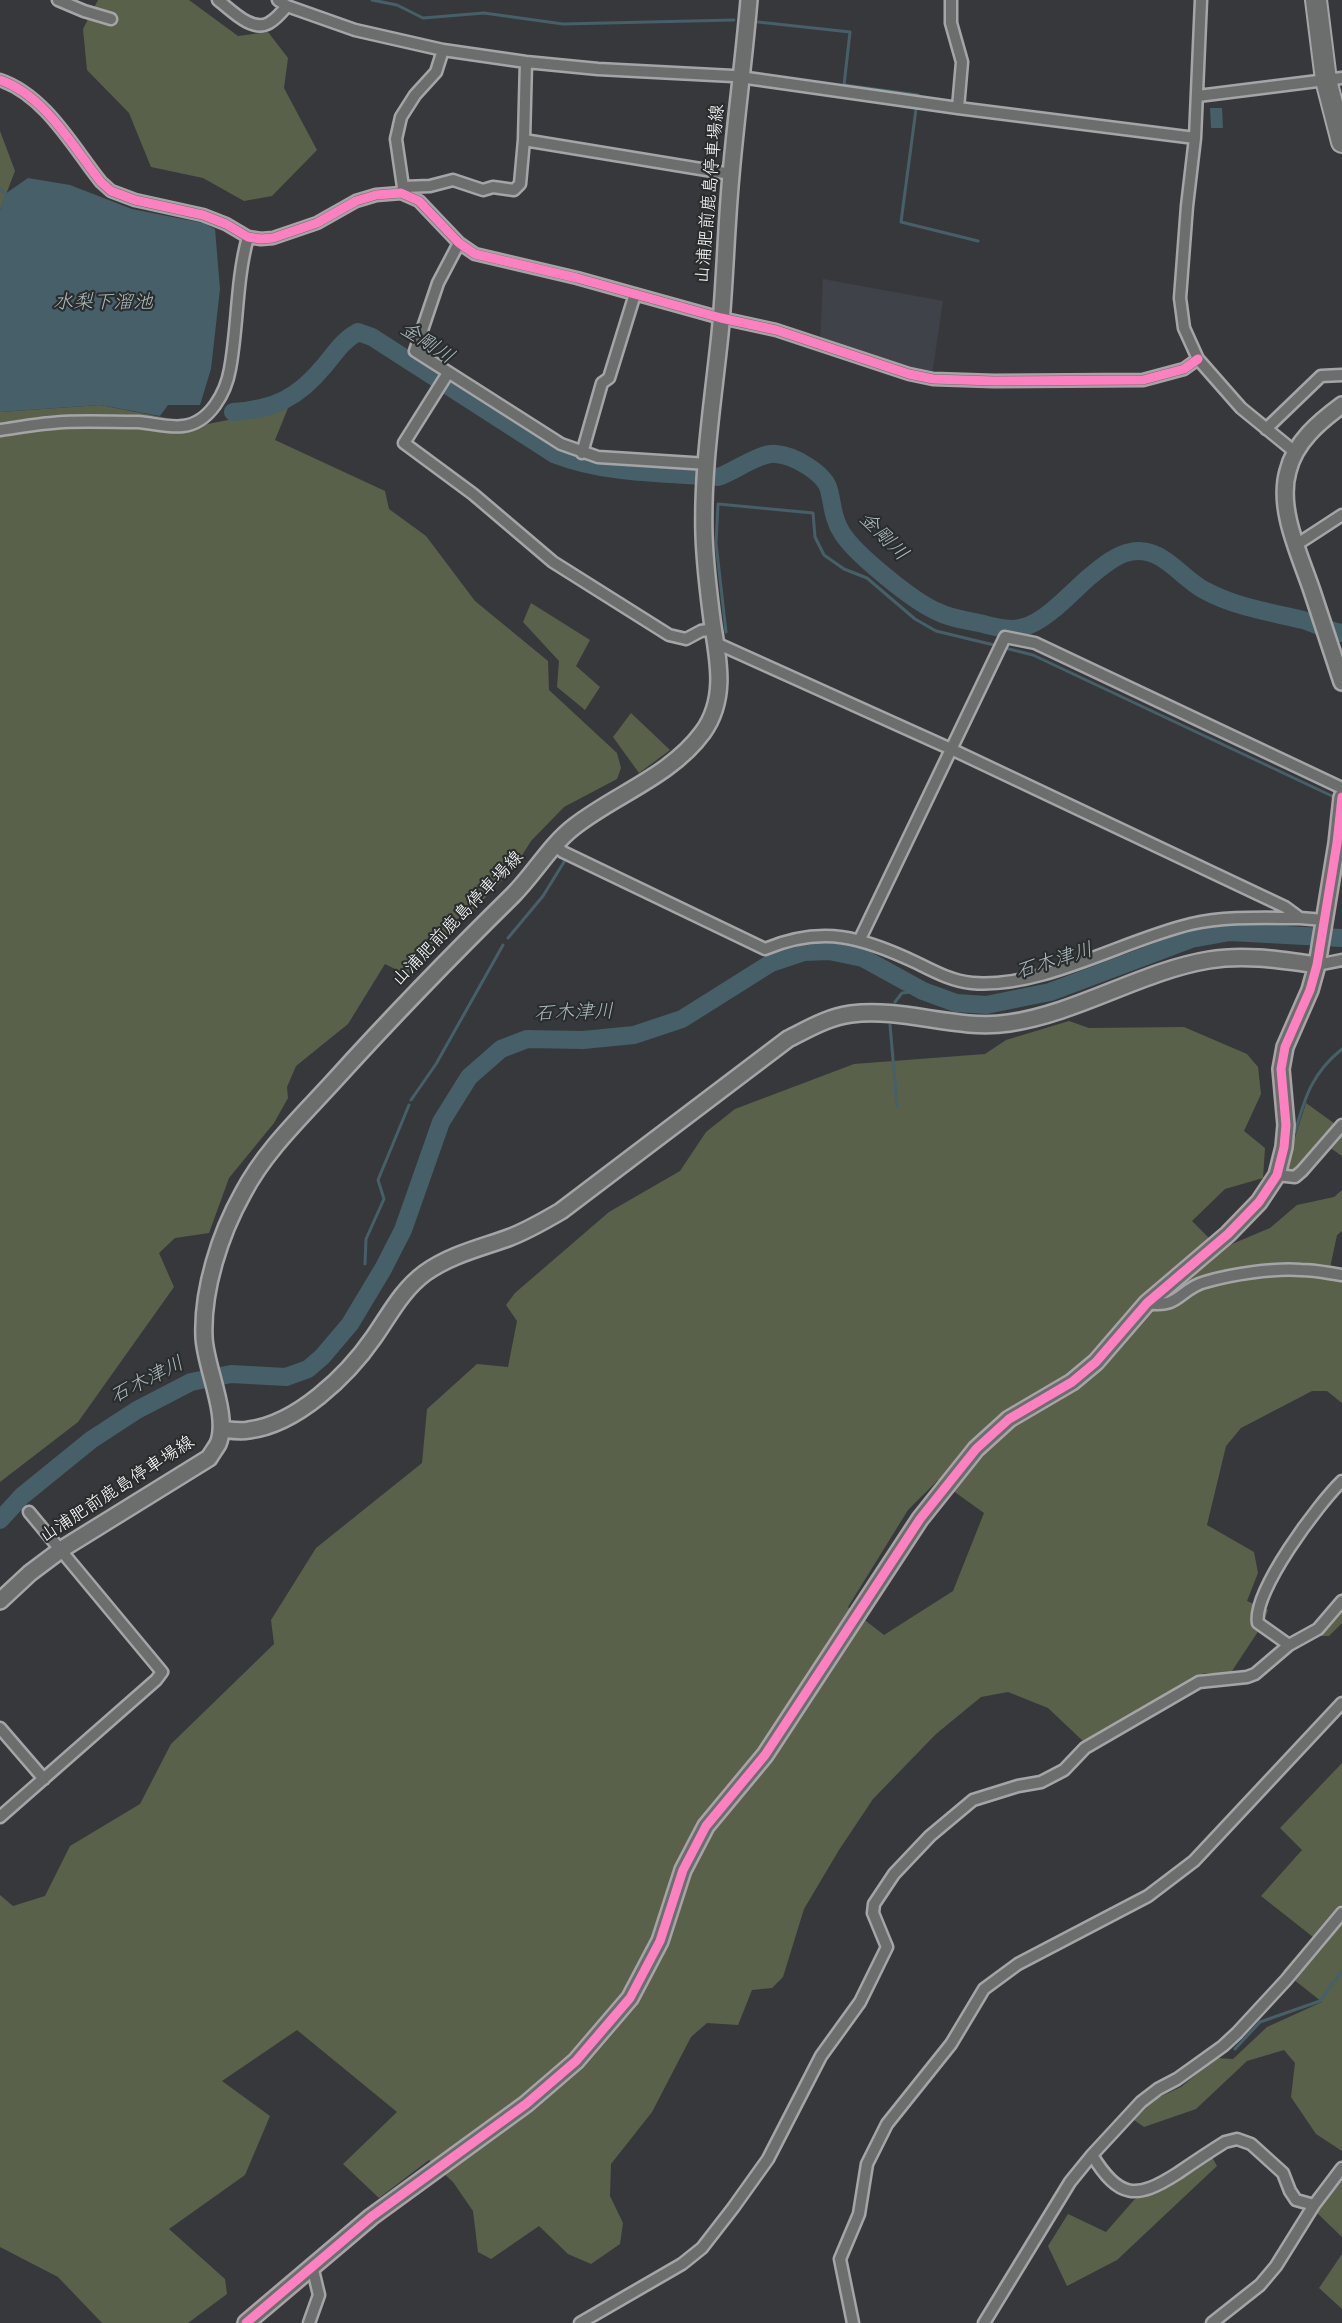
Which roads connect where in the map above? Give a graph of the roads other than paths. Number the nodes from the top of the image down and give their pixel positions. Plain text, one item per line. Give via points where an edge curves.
1 (58, 0) edge
2 (218, 0) edge
3 (749, 0) edge
4 (951, 0) edge
5 (1201, 0) edge
6 (1316, 0) edge
7 (1328, 0) edge
8 (290, 4) edge
9 (111, 19) dead end
10 (443, 50) junction
11 (526, 62) junction
12 (742, 79) junction
13 (1335, 79) edge
14 (0, 80) edge
15 (1198, 96) junction
16 (1342, 101) edge
17 (958, 108) junction
18 (1195, 138) junction
19 (524, 140) junction
20 (1342, 142) edge
21 (731, 174) junction
22 (402, 190) junction
23 (248, 237) junction
24 (459, 243) junction
25 (635, 294) junction
26 (721, 318) junction
27 (1198, 359) junction
28 (448, 373) junction
29 (1342, 375) edge
30 (1342, 405) edge
31 (1266, 429) junction
32 (0, 430) edge
33 (1295, 452) junction
34 (582, 453) junction
35 (708, 464) junction
36 (1342, 515) edge
37 (1296, 545) junction
38 (715, 636) junction
39 (1333, 644) edge
40 (1342, 682) edge
41 (951, 749) junction
42 (1342, 788) edge
43 (1342, 797) edge
44 (554, 845) junction
45 (1299, 918) junction
46 (1324, 922) junction
47 (860, 939) junction
48 (1342, 960) edge
49 (1317, 965) junction
50 (1342, 1125) edge
51 (1277, 1175) junction
52 (1342, 1275) edge
53 (1147, 1303) junction
54 (221, 1429) junction
55 (1342, 1481) edge
56 (29, 1512) dead end
57 (62, 1550) junction
58 (0, 1601) edge
59 (1342, 1601) edge
60 (1289, 1645) junction
61 (1342, 1703) edge
62 (0, 1728) edge
63 (44, 1779) junction
64 (0, 1817) edge
65 (1342, 1913) edge
66 (1092, 2155) junction
67 (1342, 2168) edge
68 (1314, 2205) junction
69 (312, 2266) junction
70 (246, 2323) edge
71 (309, 2323) edge
72 (580, 2323) edge
73 (853, 2323) edge
74 (984, 2323) edge
75 (1212, 2323) edge

1 - 9 street
2 - 8 street via 244,20 258,25 271,22
3 - 12 street, 山浦肥前鹿島停車場線
4 - 17 street via 951,22 962,62
5 - 15 street
6 - 13 highway
7 - 13 highway
8 - 10 street via 355,30
10 - 11 street
10 - 22 street via 436,72 401,117 396,139
11 - 12 street
11 - 19 street
12 - 17 street
12 - 21 street, 山浦肥前鹿島停車場線
13 - 15 street
13 - 16 highway
13 - 20 highway
14 - 23 street via 24,92 52,118 111,191 202,215
15 - 18 street
17 - 18 street
18 - 27 street via 1180,298 1184,328
19 - 21 street
19 - 22 street via 520,184 514,190 483,190 453,180
21 - 26 street, 山浦肥前鹿島停車場線
22 - 23 street via 356,201 317,223 273,238
22 - 24 street via 430,211
23 - 32 street via 224,394 199,419 184,426 62,422
24 - 25 street via 475,254
24 - 28 street via 438,283 415,351
25 - 26 street
25 - 34 street via 609,378 602,383
26 - 27 street via 776,330 909,374 944,380 1143,380 1184,369
26 - 35 street, 山浦肥前鹿島停車場線
27 - 31 street via 1241,408
28 - 34 street via 561,444
28 - 38 street via 404,443 474,494 553,562 669,634 686,639 701,631
29 - 31 street via 1321,376
30 - 33 street via 1321,421
31 - 33 street
33 - 37 street via 1285,491
34 - 35 street
35 - 38 street, 山浦肥前鹿島停車場線 via 705,553
36 - 37 street
37 - 39 street
38 - 41 street
38 - 44 street, 山浦肥前鹿島停車場線 via 719,687 716,705 702,732 668,766 574,827
39 - 40 street
41 - 42 street via 1005,638 1035,644
41 - 45 street via 1284,907
41 - 47 street
43 - 46 street
44 - 47 street via 765,948 811,935
44 - 54 street, 山浦肥前鹿島停車場線 via 524,884 413,994 285,1134 243,1192 210,1279 204,1311 206,1358 217,1395
45 - 46 street
45 - 47 street via 1228,918 1190,924 1014,981 972,983 944,977
46 - 49 street
48 - 49 street
49 - 51 street via 1285,1047 1281,1069 1286,1125
49 - 54 street via 1235,957 1207,960 1053,1013 1010,1023 970,1025 882,1014 829,1019 788,1039 561,1211 530,1229 441,1262 422,1275 399,1298 347,1372 293,1414 247,1431
50 - 51 street via 1295,1177
51 - 53 street via 1259,1202 1228,1234
52 - 53 street via 1300,1269 1258,1272 1205,1282 1161,1306
53 - 69 street via 1096,1362 1072,1382 1010,1419 976,1449 920,1520 765,1755 706,1826 683,1870 660,1941 630,1998 576,2061 526,2104 371,2217
54 - 57 street, 山浦肥前鹿島停車場線 via 219,1442 209,1458
55 - 60 street via 1288,1549 1262,1598 1258,1623
56 - 57 street
57 - 58 street, 山浦肥前鹿島停車場線
57 - 63 street via 162,1672
59 - 60 street via 1317,1629
60 - 72 street via 1255,1674 1199,1682 1085,1748 1064,1770 1041,1782 973,1800 930,1836 894,1874 874,1904 873,1913 887,1947 860,2002 820,2056 768,2159 734,2208 702,2248 682,2264
61 - 73 street via 1194,1861 1148,1896 1017,1964 984,1989 951,2044 887,2124 867,2164 859,2214 840,2259
62 - 63 street
63 - 64 street
65 - 66 street via 1237,2033 1141,2102
66 - 68 street via 1105,2176 1122,2188 1139,2192 1155,2187 1225,2142 1237,2139 1251,2144 1283,2173 1296,2200
66 - 74 street via 1070,2182
67 - 68 street
68 - 75 street via 1260,2285
69 - 70 street
69 - 71 street via 318,2295

